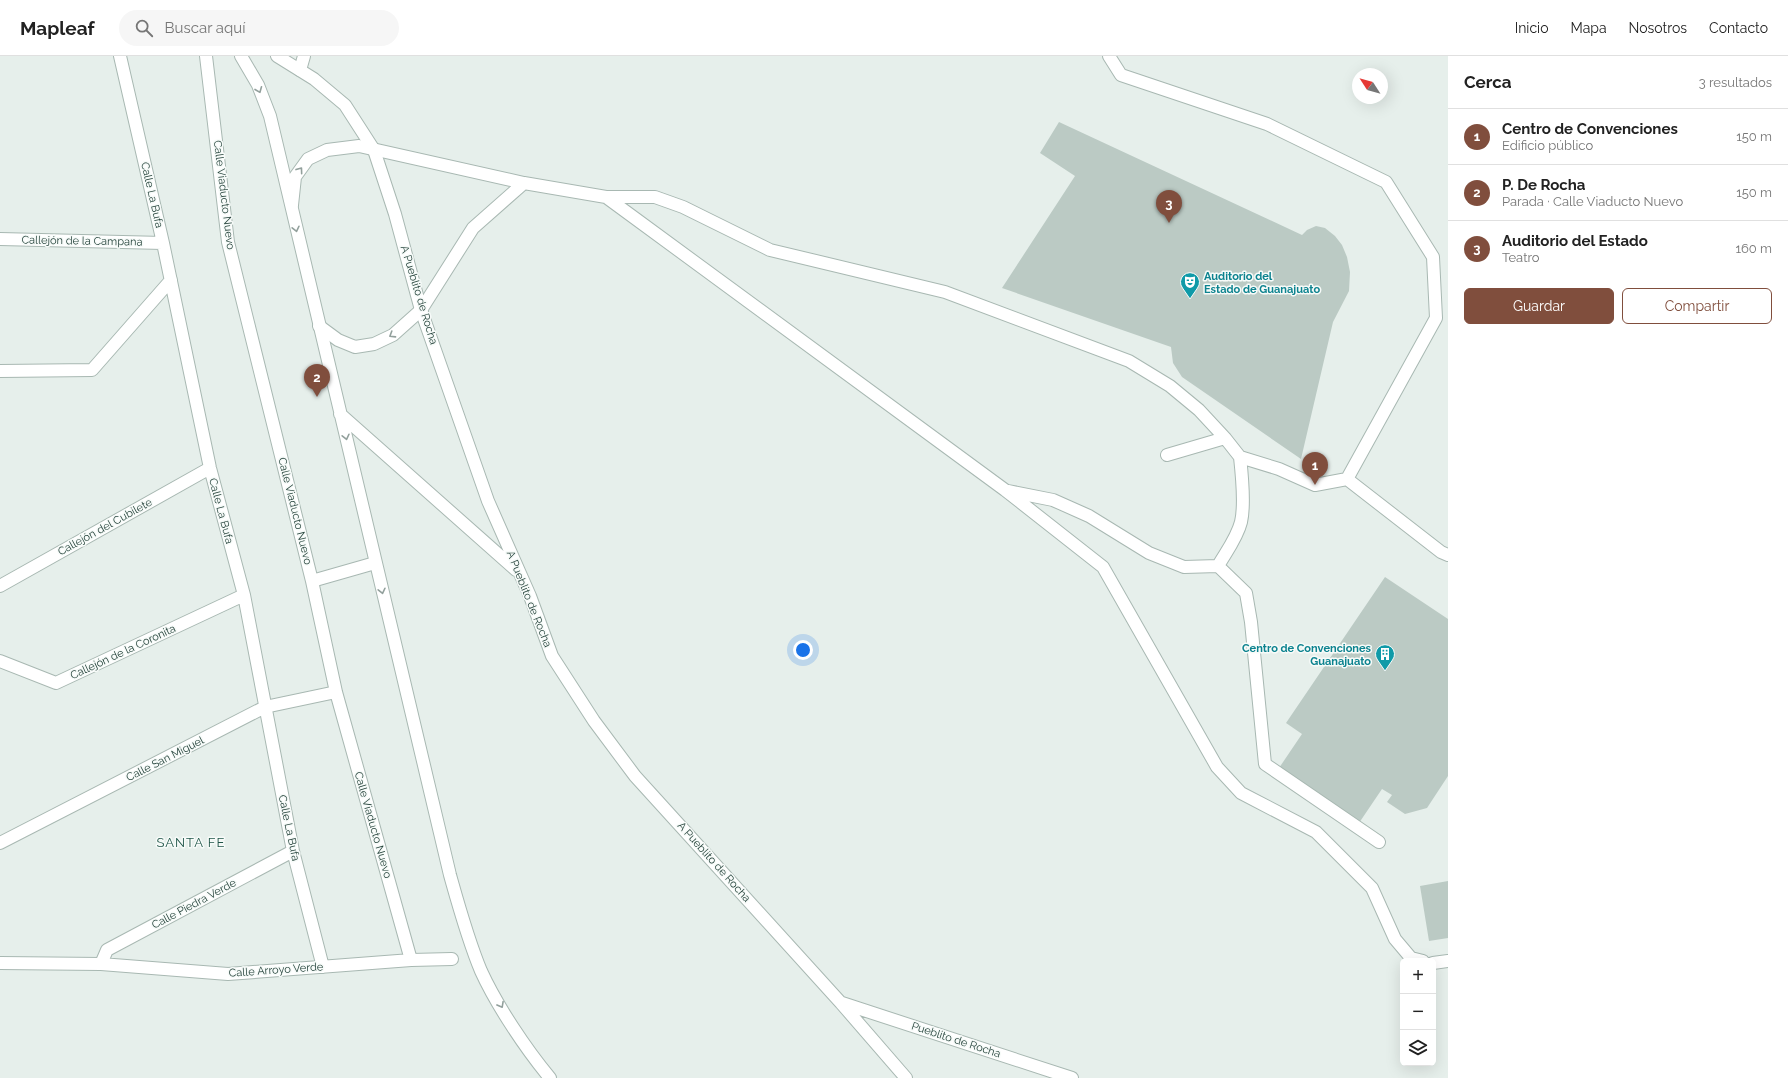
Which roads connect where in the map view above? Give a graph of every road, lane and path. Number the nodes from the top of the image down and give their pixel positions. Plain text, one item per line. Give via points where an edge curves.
1 (120, 56) edge
2 (206, 56) edge
3 (241, 56) edge
4 (277, 56) edge
5 (304, 56) edge
6 (1109, 56) edge
7 (300, 70) junction
8 (374, 150) junction
9 (524, 183) junction
10 (606, 197) junction
11 (291, 208) junction
12 (0, 239) edge
13 (163, 244) junction
14 (171, 280) junction
15 (421, 310) junction
16 (319, 326) junction
17 (0, 371) edge
18 (340, 414) junction
19 (1225, 438) junction
20 (1167, 455) dead end
21 (1240, 457) junction
22 (210, 468) junction
23 (1347, 479) junction
24 (1004, 490) junction
25 (1448, 555) edge
26 (375, 563) junction
27 (1218, 566) junction
28 (519, 573) junction
29 (312, 581) junction
30 (0, 586) edge
31 (244, 595) junction
32 (0, 661) edge
33 (336, 692) junction
34 (265, 707) junction
35 (1, 842) edge
36 (1378, 842) dead end
37 (293, 851) junction
38 (1411, 958) edge
39 (452, 959) dead end
40 (411, 960) junction
41 (1448, 961) edge
42 (0, 963) edge
43 (1436, 963) edge
44 (101, 964) junction
45 (323, 966) junction
46 (841, 1002) junction
47 (550, 1078) edge
48 (906, 1078) edge
49 (1072, 1078) edge

1 - 13 street, Calle La Bufa
2 - 29 street, Calle Viaducto Nuevo via 228,242
3 -> 11 street via 258,85 270,116
4 - 7 street, A Pueblito de Rocha
5 - 7 street
6 - 23 street via 1121,75 1267,124 1386,182 1433,257 1436,318
7 - 8 street, A Pueblito de Rocha via 345,105
8 - 9 street
11 -> 8 street via 295,177 308,159 327,150 346,147 359,146
8 - 15 street, A Pueblito de Rocha via 395,214
9 - 10 street
9 - 15 street via 473,228
10 - 19 street via 655,196 770,250 945,292 1078,341 1129,361 1170,386 1199,410
10 - 24 street
11 -> 16 street
12 - 13 street, Callejón de la Campana
13 - 14 street, Calle La Bufa
14 - 17 street via 92,370
14 - 22 street, Calle La Bufa
15 -> 16 street via 393,335 374,344 355,347 338,340
15 - 28 street, A Pueblito de Rocha via 488,501
16 - 18 street
18 -> 26 street
18 - 28 street
19 - 20 street
19 - 21 street
21 - 23 street via 1279,469 1315,485
21 - 27 street via 1243,484 1241,522
22 - 30 street, Callejón del Cubilete
22 - 31 street, Calle La Bufa
23 - 25 street
24 - 27 street via 1053,500 1090,516 1149,553 1184,567
24 - 38 street via 1103,567 1217,767 1241,793 1316,832 1372,888 1395,939
26 - 29 street
26 -> 47 street via 464,926 482,971 506,1015
27 - 36 street via 1246,593 1265,764
28 - 46 street, A Pueblito de Rocha via 552,656 594,721 635,776
29 - 33 street, Calle Viaducto Nuevo
31 - 32 street, Callejón de la Coronita via 56,683
31 - 34 street, Calle La Bufa
33 - 34 street, Calle San Miguel
33 - 40 street, Calle Viaducto Nuevo
34 - 35 street, Calle San Miguel
34 - 37 street, Calle La Bufa
37 - 44 street, Calle Piedra Verde via 108,950
37 - 45 street, Calle La Bufa
39 - 40 street, Calle Arroyo Verde
40 - 45 street, Calle Arroyo Verde
41 - 43 street
42 - 44 street, Calle Arroyo Verde
44 - 45 street, Calle Arroyo Verde via 228,974
46 - 48 street, A Pueblito de Rocha
46 - 49 street, Pueblito de Rocha

